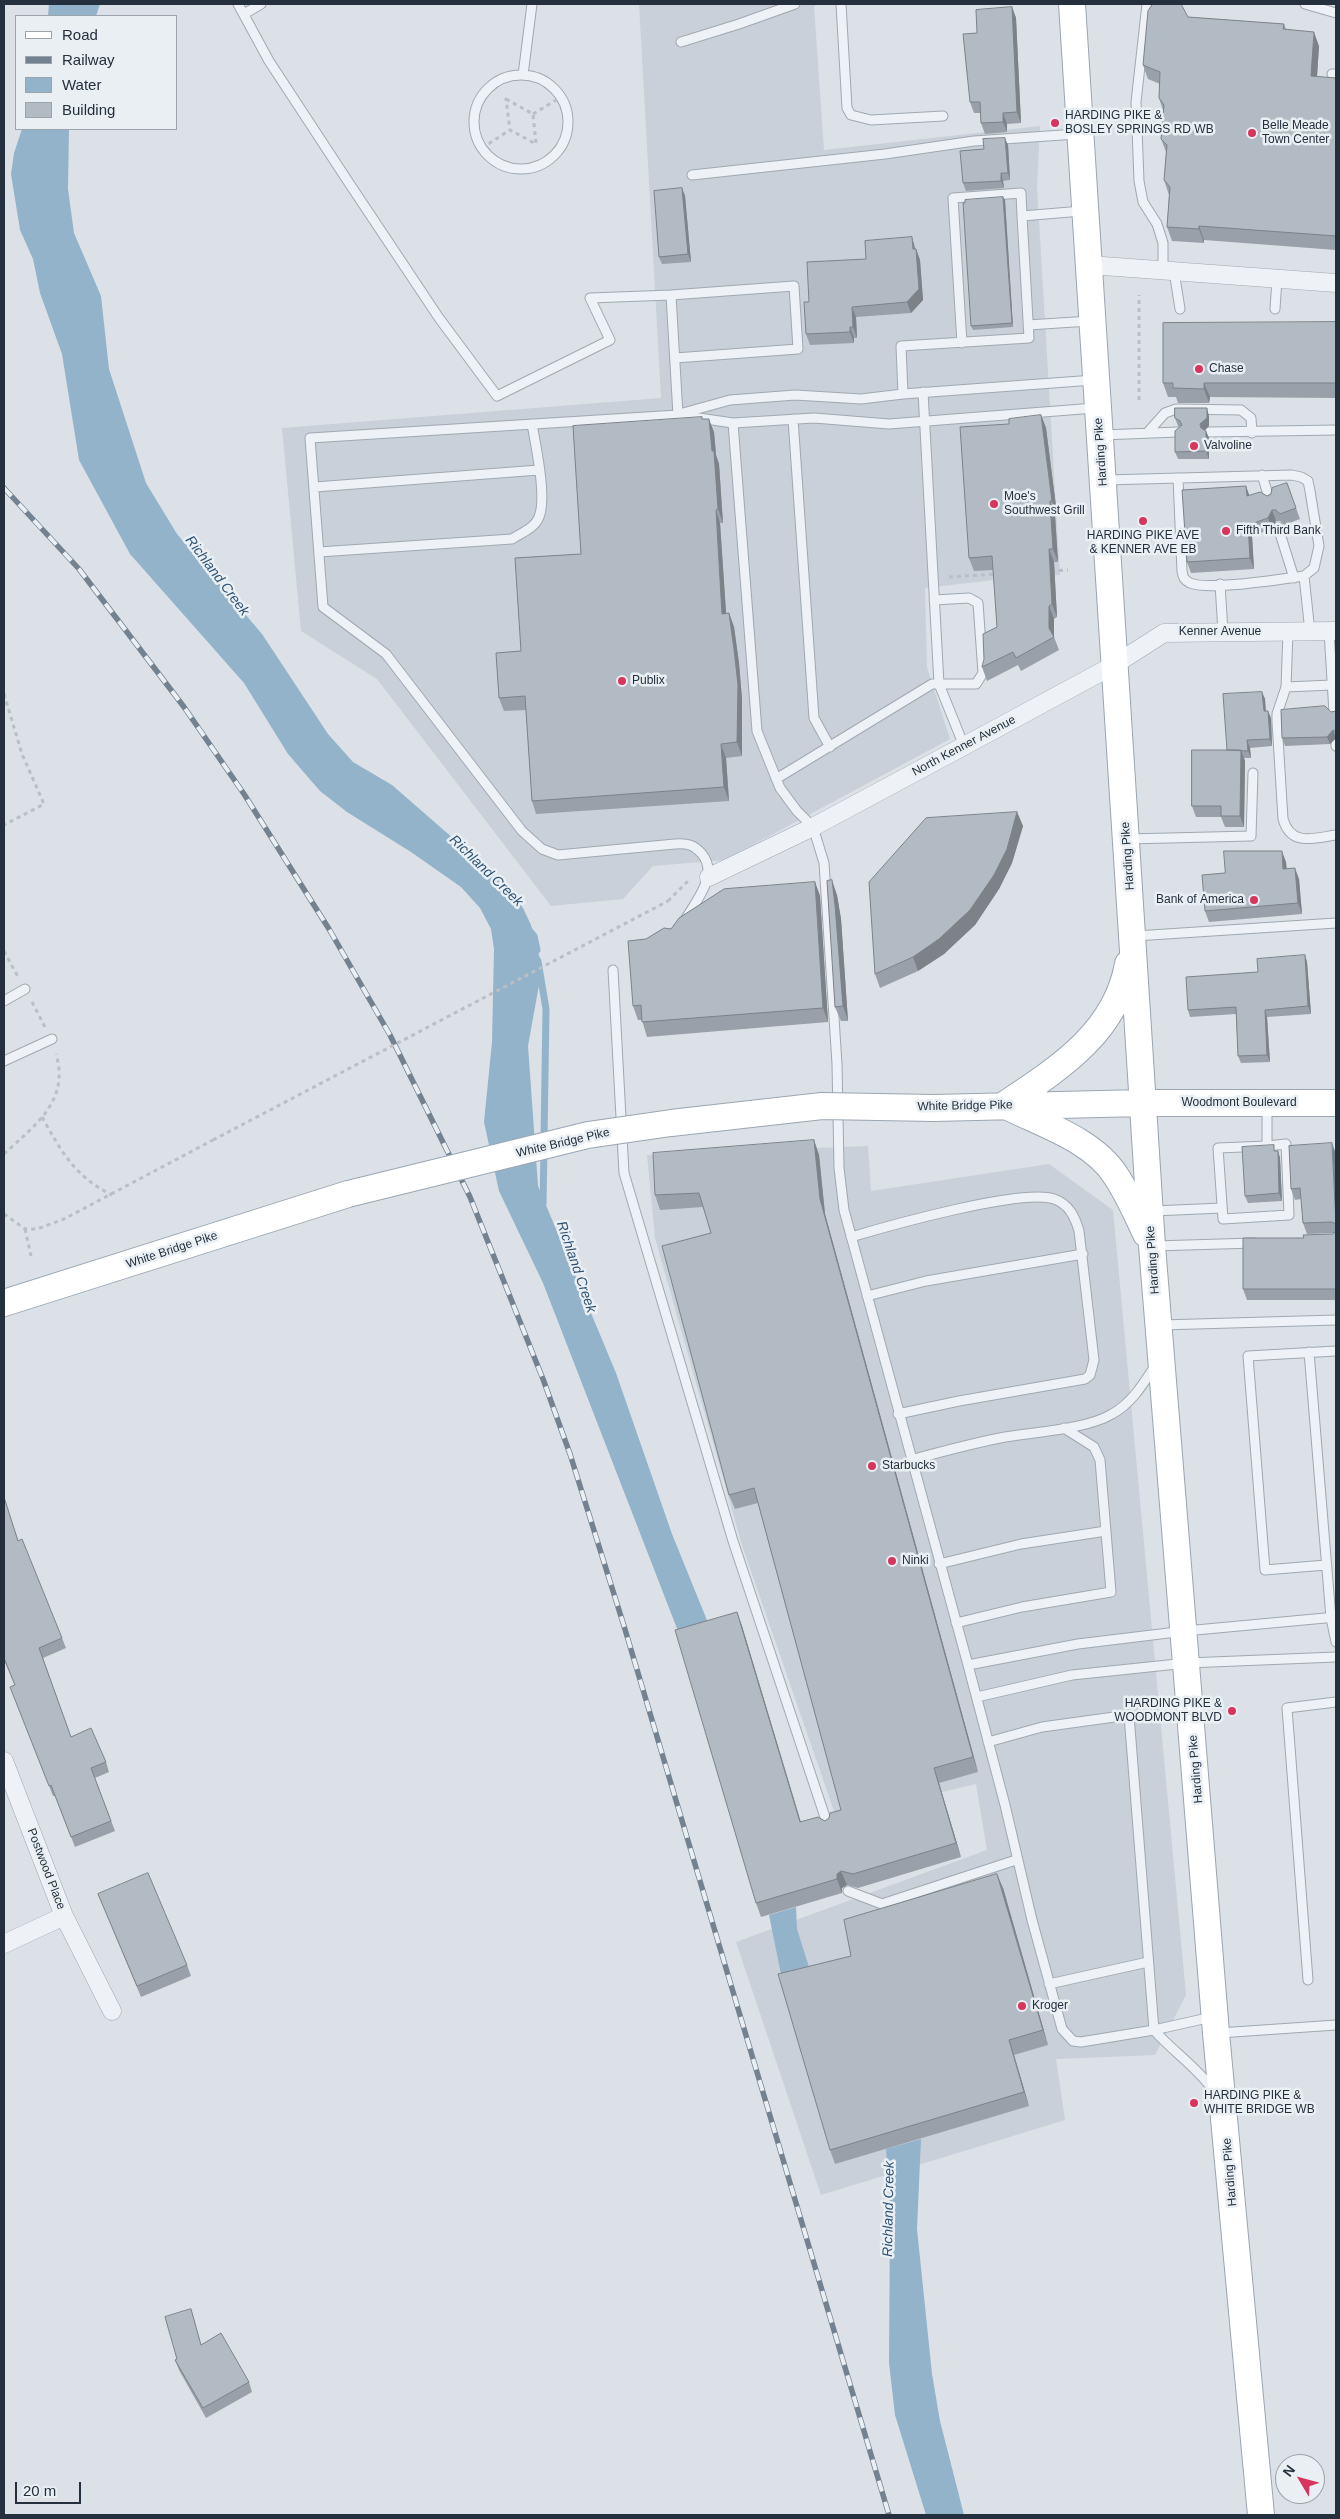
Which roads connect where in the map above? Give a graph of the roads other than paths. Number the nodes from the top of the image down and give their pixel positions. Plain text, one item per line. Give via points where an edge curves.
1 (238, 4) edge
2 (261, 4) edge
3 (532, 4) edge
4 (794, 4) edge
5 (841, 4) edge
6 (1072, 4) edge
7 (1147, 4) edge
8 (1305, 4) edge
9 (1336, 13) edge
10 (244, 14) junction
11 (681, 42) dead end
12 (523, 75) junction
13 (943, 116) dead end
14 (1080, 134) junction
15 (692, 175) dead end
16 (1085, 211) junction
17 (1022, 216) junction
18 (1089, 265) junction
19 (1169, 271) junction
20 (1276, 278) junction
21 (1336, 283) edge
22 (671, 295) junction
23 (1180, 309) dead end
24 (1275, 309) dead end
25 (1092, 321) junction
26 (1028, 325) junction
27 (962, 342) junction
28 (676, 358) junction
29 (1096, 380) junction
30 (923, 392) junction
31 (904, 394) junction
32 (1098, 408) junction
33 (678, 415) junction
34 (793, 419) junction
35 (925, 421) junction
36 (733, 423) junction
37 (532, 424) junction
38 (1336, 430) edge
39 (1148, 432) junction
40 (1178, 432) edge
41 (1209, 432) dead end
42 (1252, 433) junction
43 (1100, 435) junction
44 (539, 470) junction
45 (1262, 475) junction
46 (1178, 478) junction
47 (1102, 480) junction
48 (314, 487) junction
49 (1270, 501) edge
50 (1278, 527) edge
51 (319, 552) junction
52 (1304, 576) junction
53 (1294, 578) junction
54 (1220, 584) junction
55 (934, 600) junction
56 (1332, 631) edge
57 (1223, 632) junction
58 (1288, 632) junction
59 (1310, 632) junction
60 (1114, 665) junction
61 (939, 684) junction
62 (1332, 685) junction
63 (1286, 688) junction
64 (1334, 713) edge
65 (964, 746) junction
66 (830, 747) junction
67 (1253, 773) dead end
68 (776, 779) junction
69 (813, 827) junction
70 (1336, 836) edge
71 (1127, 839) junction
72 (709, 877) junction
73 (1336, 923) edge
74 (678, 930) edge
75 (1132, 936) junction
76 (614, 970) dead end
77 (25, 990) road end
78 (4, 1001) edge
79 (52, 1039) road end
80 (4, 1061) edge
81 (1142, 1103) junction
82 (1267, 1104) junction
83 (1336, 1104) edge
84 (1004, 1106) junction
85 (1268, 1146) junction
86 (1222, 1208) junction
87 (1150, 1211) junction
88 (851, 1237) junction
89 (1264, 1243) edge
90 (1152, 1246) junction
91 (1083, 1254) junction
92 (867, 1296) junction
93 (4, 1303) edge
94 (1336, 1320) edge
95 (1158, 1325) junction
96 (1336, 1351) edge
97 (1309, 1352) junction
98 (1161, 1358) junction
99 (898, 1414) junction
100 (1064, 1428) junction
101 (910, 1460) junction
102 (1106, 1530) junction
103 (939, 1564) junction
104 (1326, 1565) junction
105 (1334, 1617) edge
106 (956, 1623) junction
107 (1185, 1631) junction
108 (1336, 1642) edge
109 (1336, 1656) edge
110 (1187, 1664) junction
111 (968, 1665) junction
112 (977, 1697) junction
113 (1336, 1702) edge
114 (988, 1742) junction
115 (4, 1761) edge
116 (830, 1829) edge
117 (1016, 1860) junction
118 (848, 1891) edge
119 (64, 1916) junction
120 (4, 1944) edge
121 (1148, 1962) junction
122 (1308, 1980) dead end
123 (1049, 1984) junction
124 (112, 2011) dead end
125 (1216, 2025) junction
126 (1336, 2025) edge
127 (1154, 2030) junction
128 (1224, 2106) junction
129 (1261, 2515) edge

1 - 10 lane
2 - 10 lane
3 - 12 lane
4 - 11 lane
5 - 13 lane via 847,108 851,115 871,120
6 - 14 main road, Harding Pike
7 - 19 lane via 1136,102 1139,181 1143,202 1157,224
8 - 9 lane
10 - 22 lane via 269,62 349,183 439,318 498,396 610,340 590,298
12 - 12 lane via 497,82 481,99 476,112 476,135 482,148 495,160 512,168 529,168 543,163 559,149 566,134 567,112 561,97 547,83
14 - 15 lane via 974,141 876,156
14 - 16 main road, Harding Pike
16 - 17 lane
16 - 18 main road, Harding Pike
17 - 26 lane
17 - 27 lane via 1021,193 953,198
18 - 19 street
18 - 25 main road, Harding Pike
19 - 20 street
19 - 23 lane
20 - 21 street
20 - 24 lane
22 - 28 lane
22 - 28 lane via 794,286 798,349
25 - 26 lane
25 - 29 main road, Harding Pike
26 - 27 lane via 1029,338
27 - 31 lane via 901,346
28 - 33 lane
29 - 30 lane
29 - 32 main road, Harding Pike
30 - 31 lane
30 - 35 lane
31 - 33 lane via 861,399 795,396 730,400
32 - 35 lane
32 - 43 main road, Harding Pike
33 - 36 lane
33 - 37 lane
34 - 35 lane via 889,424
34 - 36 lane
34 - 66 lane via 814,718
35 - 55 lane
36 - 68 lane via 757,731
37 - 44 lane
37 - 48 lane via 310,438
38 - 42 lane
39 - 40 lane
39 - 42 lane via 1165,413 1176,409 1242,410 1251,418
39 - 43 lane
41 - 42 lane
43 - 47 main road, Harding Pike
44 - 48 lane
44 - 51 lane via 542,492 539,517 531,527 512,539
45 - 46 lane
45 - 49 lane
45 - 52 lane via 1292,475 1308,481 1319,546 1314,568
46 - 47 lane
46 - 54 lane via 1184,578 1196,585
47 - 60 main road, Harding Pike
48 - 51 lane
50 - 53 lane
51 - 72 lane via 324,607 386,654 534,843 558,855 687,843 696,847 708,861
52 - 53 lane
52 - 59 lane
53 - 54 lane
54 - 57 lane
55 - 61 lane
55 - 61 lane via 968,598 978,603 983,673 976,684
56 - 59 street, Kenner Avenue
56 - 62 lane
57 - 58 street, Kenner Avenue
57 - 60 street, Kenner Avenue via 1164,633
58 - 59 street, Kenner Avenue
58 - 63 lane
60 - 65 street, North Kenner Avenue
60 - 71 main road, Harding Pike
61 - 65 lane
61 - 66 lane via 932,684
62 - 63 lane
62 - 64 lane
63 - 70 lane via 1276,722 1286,829 1300,838
65 - 69 street, North Kenner Avenue
66 - 68 lane
67 - 71 lane via 1251,836
68 - 69 lane
69 - 72 street, North Kenner Avenue
69 - 88 lane via 824,863 837,1064 840,1176
71 - 75 main road, Harding Pike
72 - 74 lane
73 - 75 lane
75 - 81 main road, Harding Pike
75 - 84 main road via 1114,1008 1095,1036 1044,1079
76 - 116 lane via 624,1174 733,1541
77 - 78 lane
79 - 80 lane
81 - 82 main road, Woodmont Boulevard
81 - 84 main road, White Bridge Pike
81 - 87 main road, Harding Pike
82 - 83 main road, Woodmont Boulevard
82 - 85 lane
84 - 90 main road via 1065,1134 1100,1158 1116,1174
84 - 93 main road, White Bridge Pike, bridge via 822,1106 588,1135 348,1194
85 - 86 lane via 1218,1148
85 - 86 lane via 1286,1144 1289,1215 1223,1219
86 - 87 lane
87 - 90 main road, Harding Pike
88 - 91 lane via 960,1209 1044,1197 1063,1203 1071,1211
88 - 92 lane
89 - 90 lane
90 - 95 main road, Harding Pike
91 - 92 lane via 935,1280
91 - 99 lane via 1094,1360 1090,1375 1072,1382
92 - 99 lane
94 - 95 lane
95 - 98 main road, Harding Pike
96 - 97 lane
97 - 104 lane
97 - 104 lane via 1248,1356 1265,1570
98 - 100 lane via 1124,1406 1103,1418
98 - 107 main road, Harding Pike
99 - 101 lane
100 - 101 lane via 1000,1438
100 - 102 lane via 1094,1447 1100,1460
101 - 103 lane
102 - 103 lane via 1021,1544
102 - 106 lane via 1111,1592 1022,1607
103 - 106 lane
104 - 105 lane
105 - 107 lane
105 - 108 lane
106 - 111 lane
107 - 110 main road, Harding Pike
107 - 111 lane via 1043,1650
109 - 110 lane
110 - 112 lane via 1051,1678
110 - 125 main road, Harding Pike
111 - 112 lane
112 - 114 lane
113 - 122 lane via 1287,1708
114 - 117 lane
114 - 121 lane via 1042,1727 1129,1715
115 - 119 street, Postwood Place
117 - 118 lane via 882,1904
117 - 123 lane
119 - 120 street, Postwood Place
119 - 124 street
121 - 123 lane
121 - 127 lane
123 - 127 lane via 1062,2029 1073,2041
125 - 126 lane
125 - 127 lane
125 - 128 main road, Harding Pike
127 - 128 lane via 1169,2048 1208,2082
128 - 129 main road, Harding Pike

